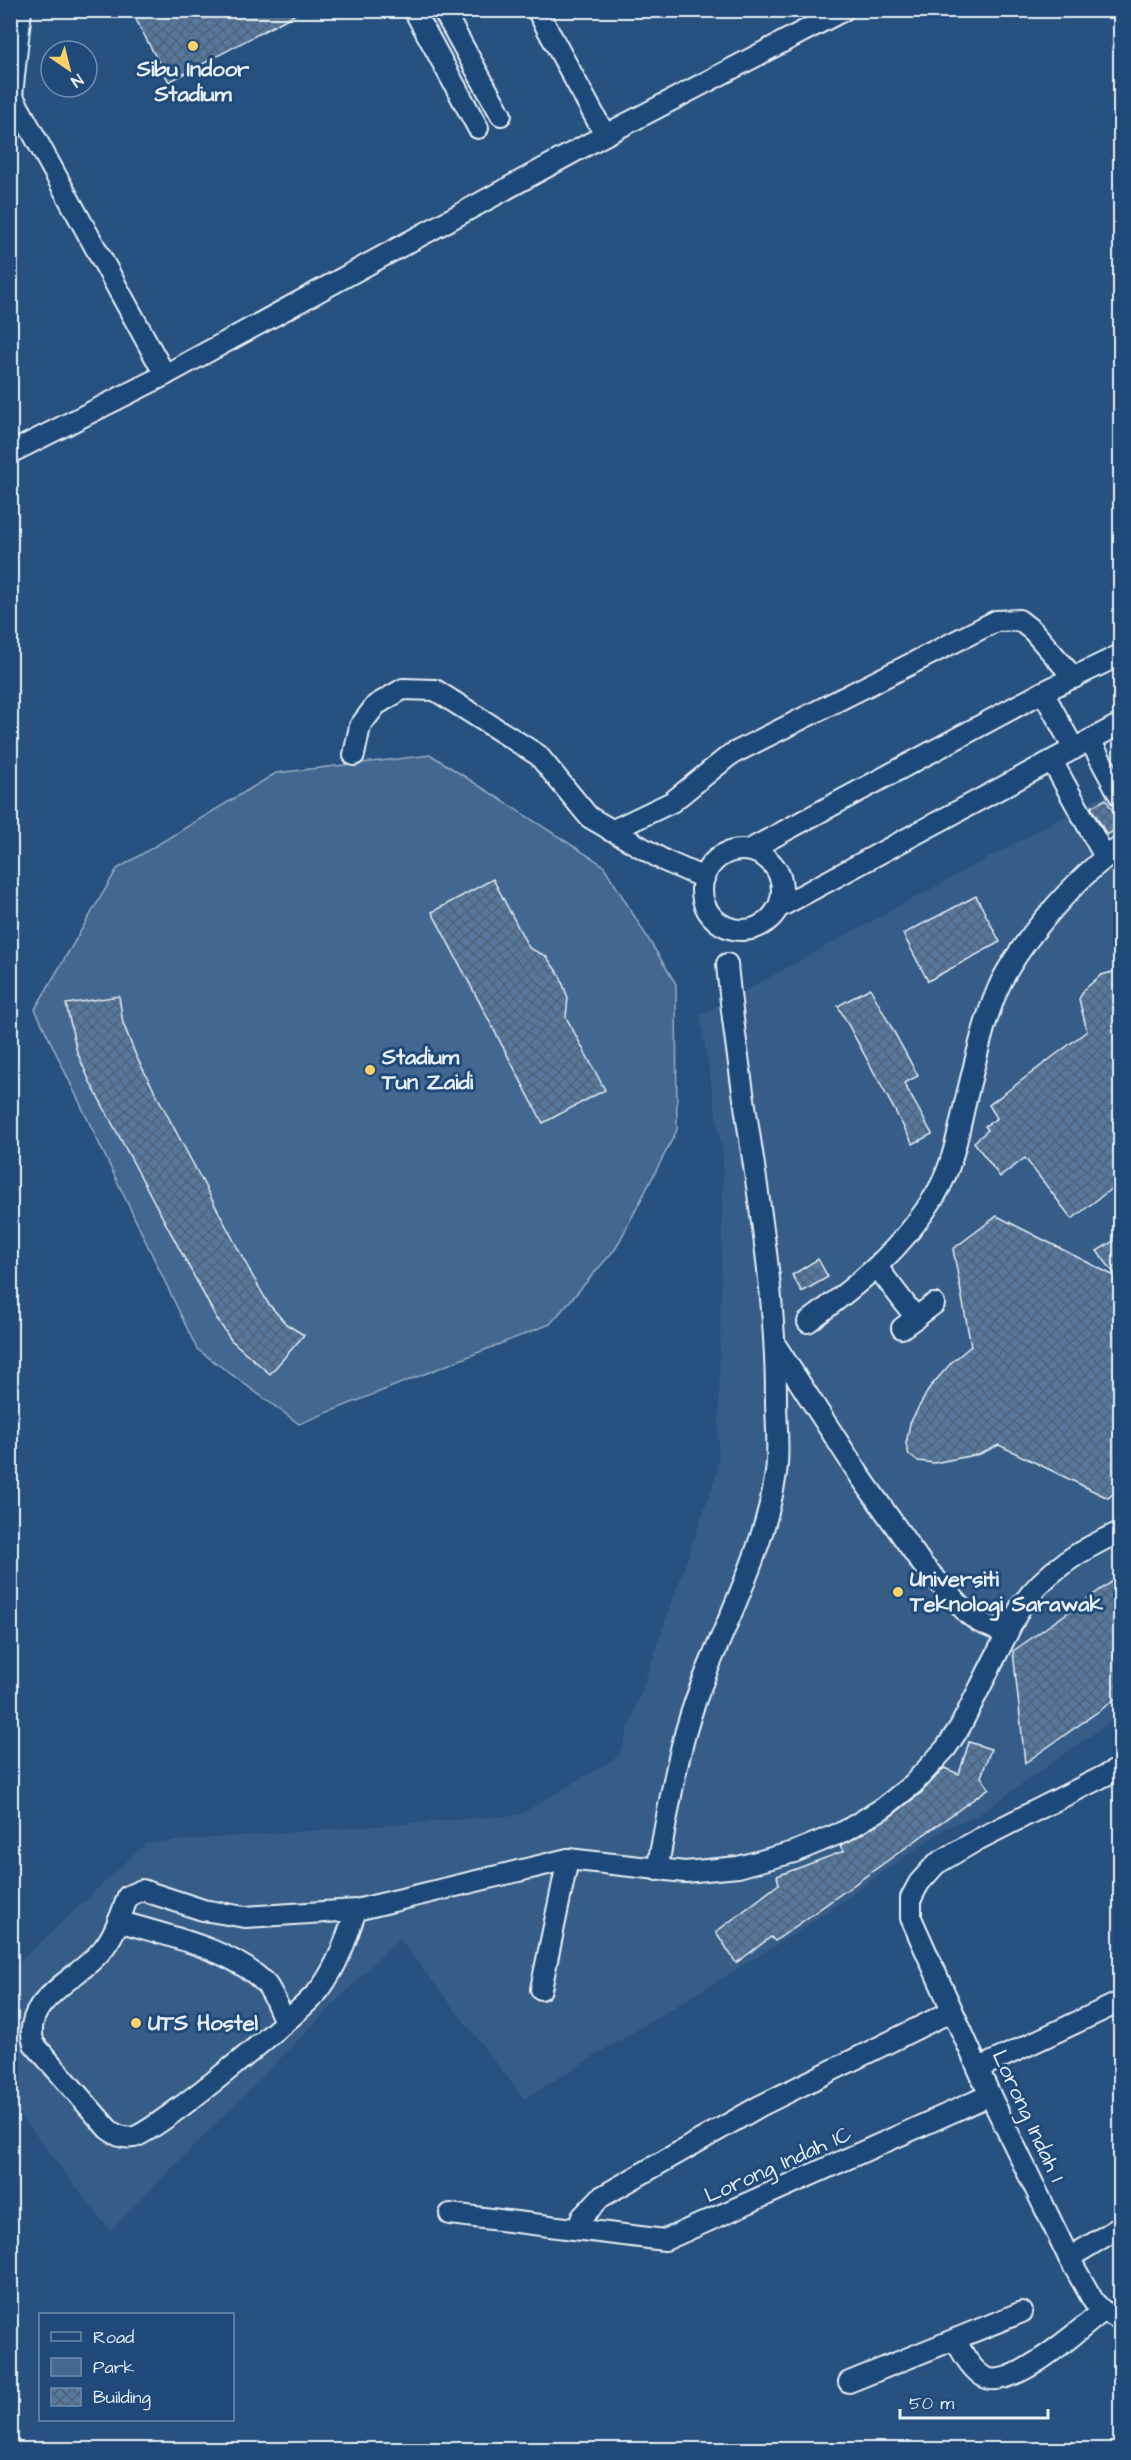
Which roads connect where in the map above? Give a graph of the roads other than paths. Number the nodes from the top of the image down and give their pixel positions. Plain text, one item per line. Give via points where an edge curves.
1 (21, 10) edge
2 (414, 10) edge
3 (443, 10) edge
4 (537, 10) edge
5 (844, 10) edge
6 (501, 115) dead end
7 (478, 128) dead end
8 (605, 135) junction
9 (165, 375) junction
10 (10, 453) edge
11 (1120, 655) edge
12 (1074, 678) junction
13 (1043, 692) junction
14 (1120, 724) edge
15 (1082, 745) junction
16 (354, 755) dead end
17 (1052, 761) junction
18 (1120, 796) edge
19 (610, 831) junction
20 (749, 850) junction
21 (1113, 852) edge
22 (704, 878) junction
23 (778, 908) junction
24 (728, 964) dead end
25 (877, 1268) junction
26 (934, 1304) dead end
27 (808, 1322) dead end
28 (776, 1346) junction
29 (1120, 1532) edge
30 (1007, 1634) junction
31 (1120, 1768) edge
32 (568, 1859) junction
33 (657, 1870) junction
34 (356, 1910) junction
35 (118, 1921) junction
36 (541, 1989) dead end
37 (1120, 2002) edge
38 (952, 2011) junction
39 (285, 2021) junction
40 (979, 2068) junction
41 (990, 2095) junction
42 (450, 2214) dead end
43 (1120, 2227) edge
44 (578, 2229) junction
45 (1069, 2258) junction
46 (1022, 2312) dead end
47 (1112, 2315) edge
48 (956, 2340) junction
49 (849, 2382) dead end

1 - 9 street via 12,95
2 - 7 street
3 - 6 street
4 - 8 street
5 - 8 street
8 - 9 street
9 - 10 street
11 - 12 street
12 - 13 street
12 - 19 street via 1019,620 996,621 730,755 672,802
13 - 15 street
13 - 20 street
14 - 15 street
15 - 17 street
15 - 18 street
16 - 19 street via 360,726 375,705 403,689 435,690 538,755 589,817
17 - 21 street
17 - 23 street
19 - 22 street
20 - 22 street via 717,859
20 - 23 street via 771,862 778,872 782,884
21 - 25 street via 1061,901 1020,951 1001,983 983,1032 954,1153 936,1193 890,1257
22 - 23 street via 703,899 707,908 722,924 734,929 753,928 770,919
24 - 28 street
25 - 26 street via 909,1323
25 - 27 street
28 - 30 street via 922,1564 968,1614
28 - 33 street via 776,1477 740,1600 683,1739
29 - 30 street via 1095,1543 1050,1574 1031,1592
30 - 33 street via 946,1748 913,1784 883,1808 845,1831 758,1863 707,1871
31 - 38 street, Lorong Indah 1 via 979,1839 936,1864 919,1883 911,1899 911,1918
32 - 33 street
32 - 34 street
32 - 36 street
34 - 35 street via 245,1917 203,1910 142,1890 128,1896
34 - 39 street via 341,1953 320,1989
35 - 39 street via 212,1951 248,1968 267,1986
35 - 39 street via 106,1945 90,1964 43,2002 30,2031 42,2055 108,2129 120,2137 131,2138 151,2128
37 - 40 street
38 - 40 street, Lorong Indah 1
38 - 44 street via 760,2106 601,2198 582,2217
40 - 41 street, Lorong Indah 1
41 - 44 street, Lorong Indah 1C via 672,2238 648,2239
41 - 45 street, Lorong Indah 1
42 - 44 street, Lorong Indah 1C
43 - 45 street
45 - 47 street, Lorong Indah 1 via 1094,2302
46 - 48 street
47 - 48 street via 1029,2367 999,2379 983,2376 964,2356
48 - 49 street

